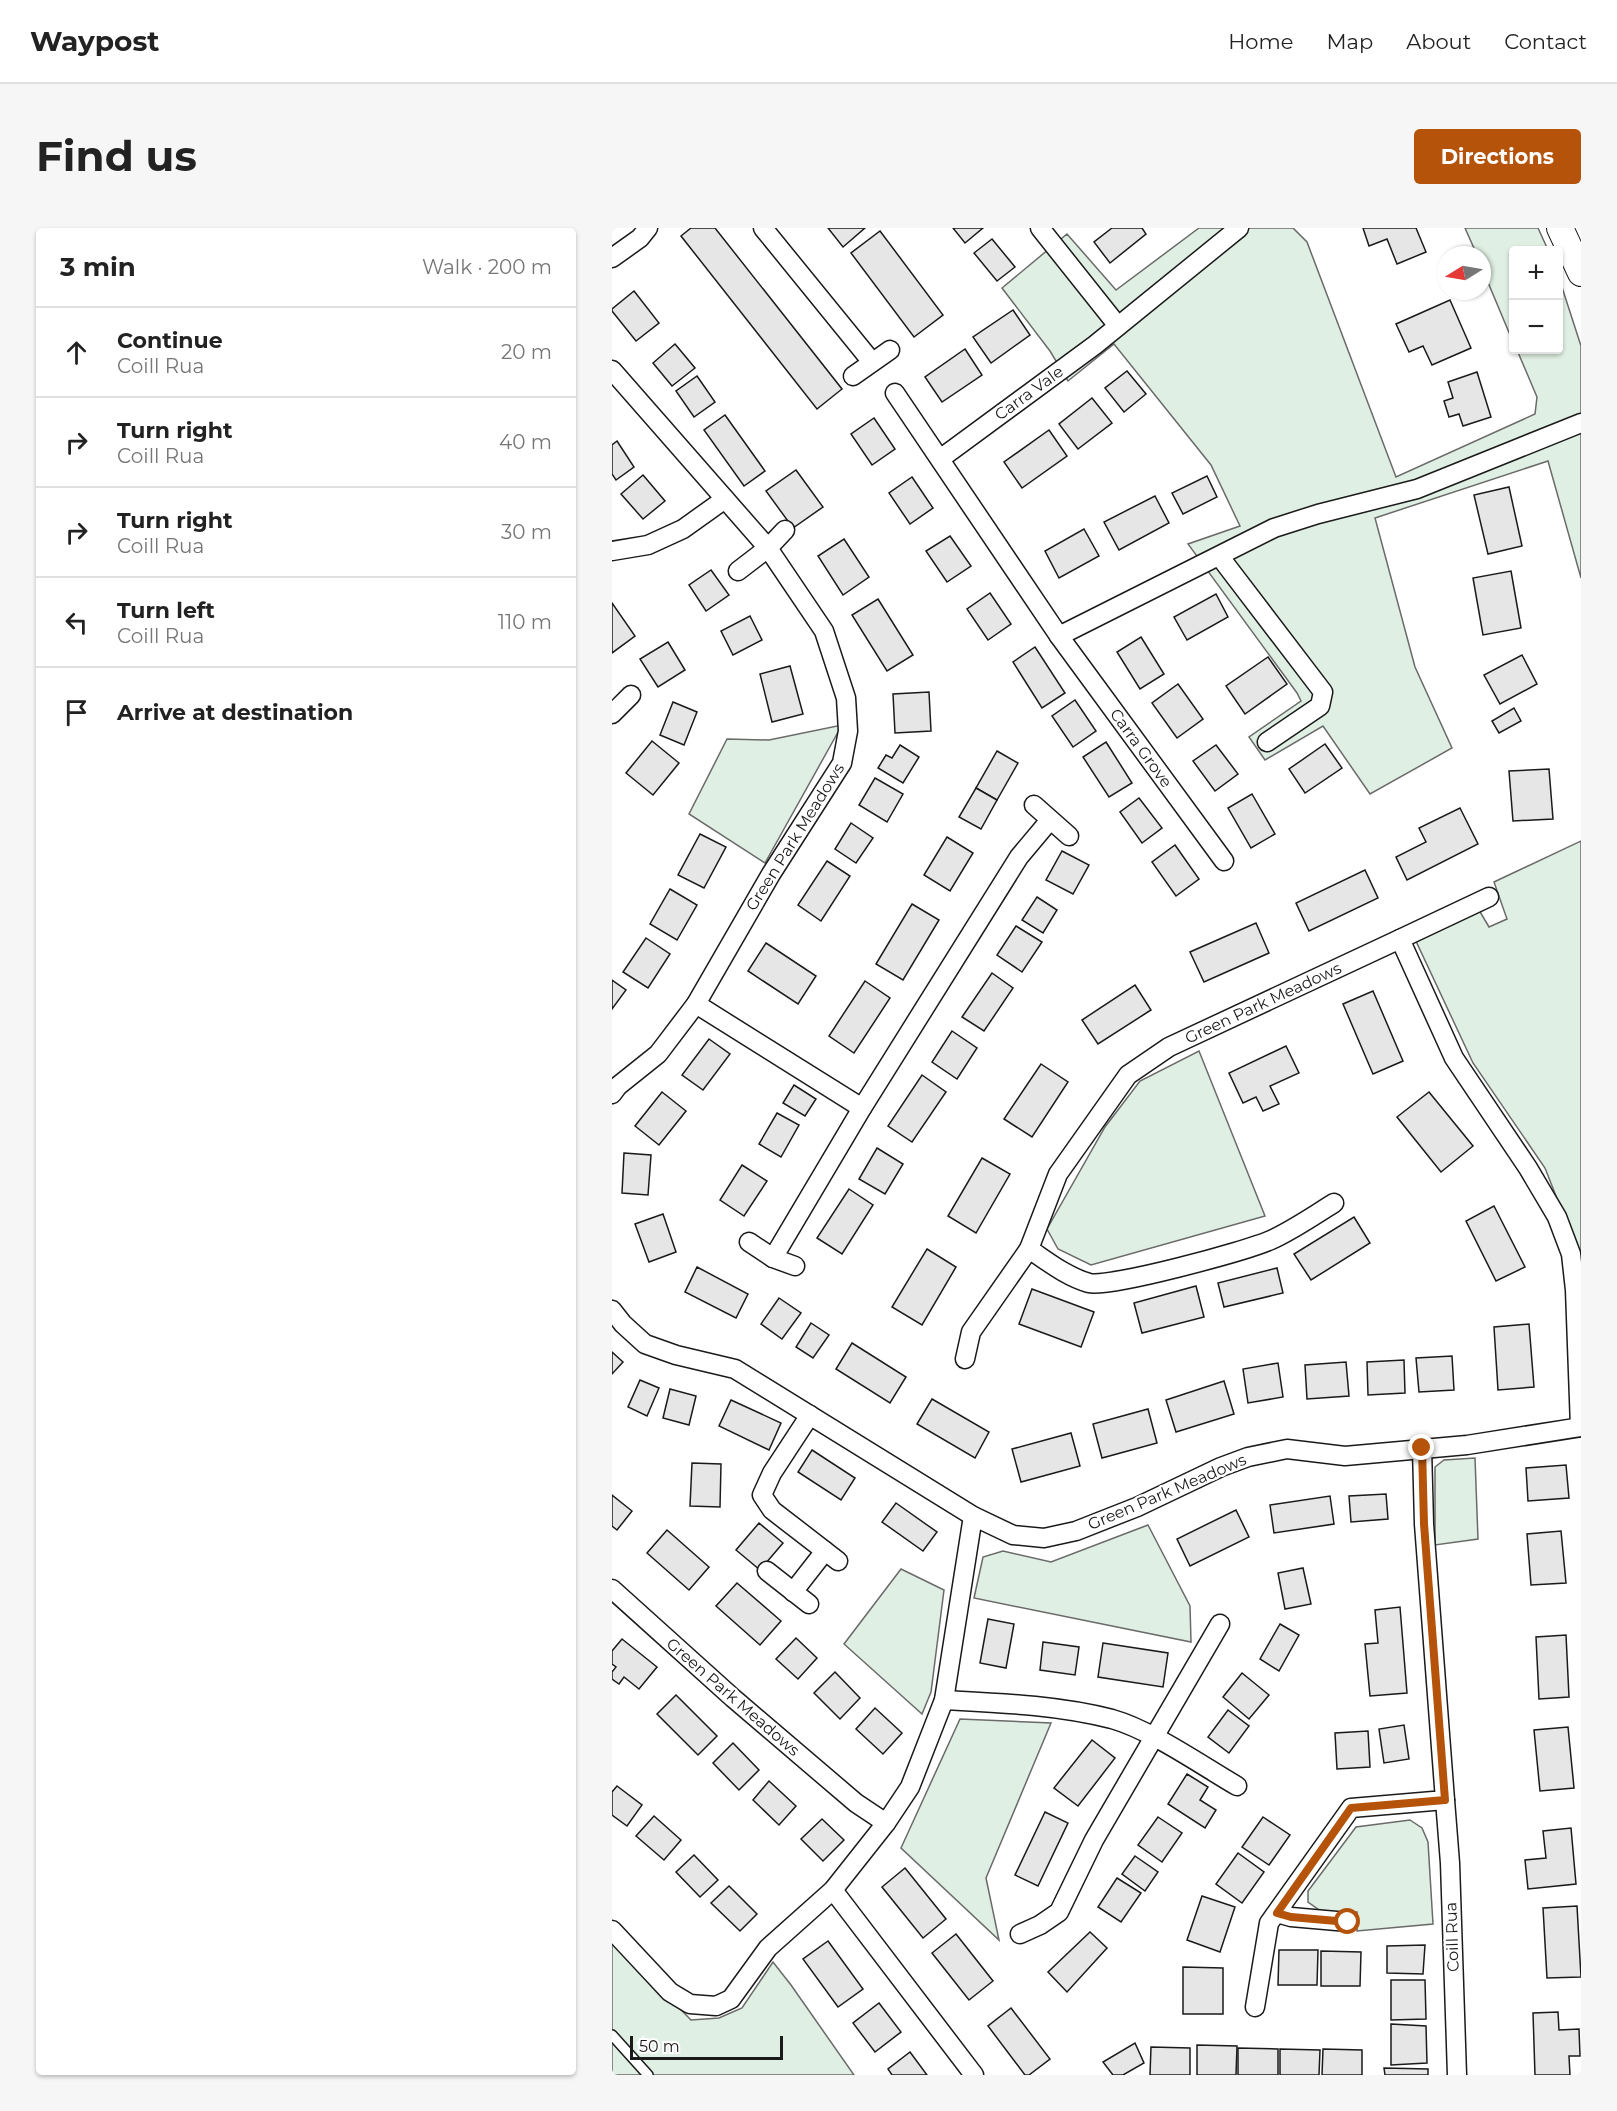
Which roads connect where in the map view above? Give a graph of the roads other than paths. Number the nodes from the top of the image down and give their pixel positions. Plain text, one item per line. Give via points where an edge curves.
1 (648, 228) edge
2 (763, 228) edge
3 (1040, 228) edge
4 (1239, 228) edge
5 (1560, 228) edge
6 (612, 258) edge
7 (1581, 273) edge
8 (1118, 326) junction
9 (890, 350) dead end
10 (872, 362) junction
11 (612, 370) edge
12 (853, 376) dead end
13 (895, 393) dead end
14 (1581, 423) edge
15 (940, 459) junction
16 (725, 499) junction
17 (785, 530) dead end
18 (768, 548) junction
19 (612, 551) edge
20 (1220, 557) junction
21 (738, 571) dead end
22 (1059, 636) junction
23 (631, 695) dead end
24 (612, 713) edge
25 (1267, 742) dead end
26 (1034, 805) dead end
27 (1050, 820) junction
28 (1069, 836) dead end
29 (1224, 861) dead end
30 (1489, 897) dead end
31 (1400, 939) junction
32 (696, 1004) junction
33 (612, 1094) edge
34 (862, 1108) junction
35 (1334, 1203) dead end
36 (749, 1242) dead end
37 (1029, 1249) junction
38 (773, 1257) junction
39 (795, 1266) dead end
40 (612, 1310) edge
41 (965, 1359) dead end
42 (810, 1415) junction
43 (1580, 1427) edge
44 (1422, 1448) junction
45 (973, 1516) junction
46 (767, 1571) dead end
47 (612, 1589) edge
48 (793, 1592) junction
49 (809, 1604) dead end
50 (1220, 1624) dead end
51 (944, 1700) junction
52 (1154, 1738) junction
53 (1237, 1786) dead end
54 (1445, 1800) junction
55 (886, 1823) junction
56 (833, 1890) junction
57 (1277, 1913) junction
58 (1348, 1922) dead end
59 (612, 1930) edge
60 (1020, 1934) dead end
61 (1255, 2007) dead end
62 (612, 2036) edge
63 (648, 2075) edge
64 (974, 2075) edge
65 (1457, 2075) edge

1 - 6 street
2 - 10 street
3 - 8 street
4 - 8 street, Carra Vale
5 - 7 main road
8 - 15 street, Carra Vale
9 - 10 street
10 - 12 street
11 - 16 street, Green Park Meadows
13 - 15 street
14 - 20 street via 1417,489 1274,528
15 - 22 street
16 - 18 street, Green Park Meadows
16 - 19 street via 683,529 648,545
17 - 18 street
18 - 21 street
18 - 32 street, Green Park Meadows via 824,632 846,698 848,731 842,763 771,874
20 - 22 street
20 - 25 street via 1323,692 1320,706
22 - 29 street, Carra Grove
23 - 24 street
26 - 27 street
27 - 28 street
27 - 34 street via 1019,857
30 - 31 street
31 - 37 street, Green Park Meadows via 1169,1047 1128,1076 1058,1174
31 - 43 street, Green Park Meadows via 1454,1058 1528,1168 1557,1217 1571,1254
32 - 33 street, Green Park Meadows via 658,1053
32 - 34 street
34 - 38 street
35 - 37 street via 1269,1240 1121,1281 1090,1283 1064,1272
36 - 38 street
37 - 41 street, Green Park Meadows via 971,1332
38 - 39 street
40 - 42 street, Green Park Meadows via 645,1344 735,1369
42 - 45 street, Green Park Meadows
42 - 48 street via 762,1495 772,1510 831,1556
43 - 44 street, Green Park Meadows
44 - 45 street, Green Park Meadows via 1345,1456 1287,1449 1248,1457 1137,1507 1076,1531 1044,1538 1013,1535
44 - 54 street, Coill Rua
45 - 51 street
46 - 48 street
47 - 55 street, Green Park Meadows via 733,1698 856,1803
48 - 49 street
50 - 52 street
51 - 52 street via 1069,1711 1113,1720
51 - 55 street via 910,1787
52 - 53 street
52 - 60 street via 1094,1840 1059,1912
54 - 57 street via 1351,1808
54 - 65 street, Coill Rua
55 - 56 street
56 - 59 street via 768,1948 731,1999 716,2006 690,2004 670,1992
56 - 64 street
57 - 58 street
57 - 61 street via 1269,1923
62 - 63 lane

